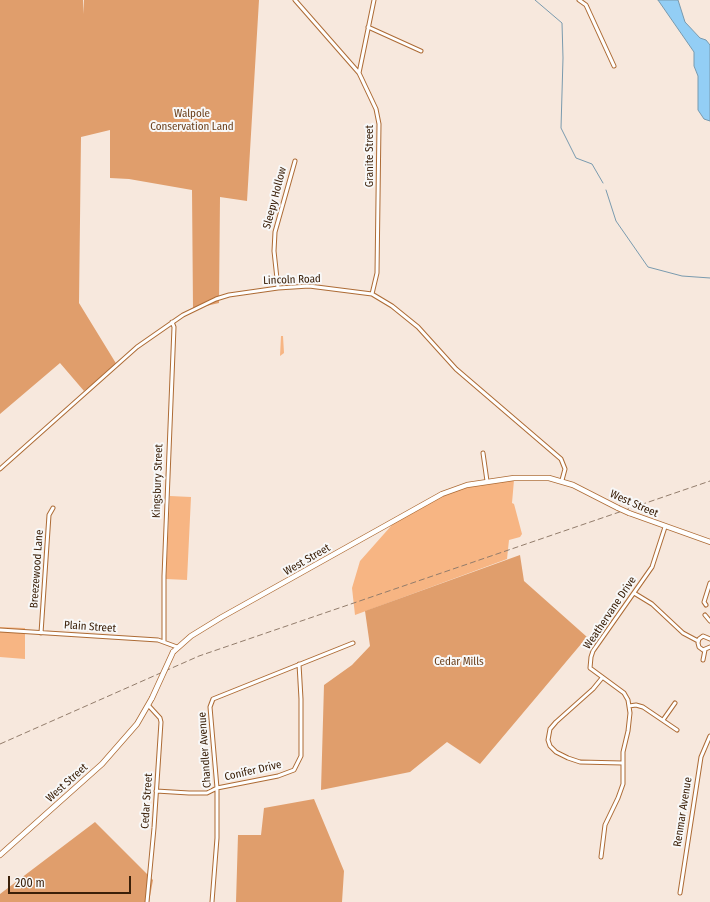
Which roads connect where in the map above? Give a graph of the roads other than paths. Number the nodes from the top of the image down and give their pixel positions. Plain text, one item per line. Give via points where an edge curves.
1 (295, 0) edge
2 (374, 0) edge
3 (579, 0) edge
4 (368, 27) junction
5 (421, 52) dead end
6 (614, 66) dead end
7 (359, 73) junction
8 (295, 161) dead end
9 (278, 288) junction
10 (372, 294) junction
11 (172, 322) junction
12 (482, 453) dead end
13 (0, 469) edge
14 (562, 480) junction
15 (487, 481) junction
16 (53, 508) dead end
17 (665, 527) junction
18 (710, 542) edge
19 (710, 583) edge
20 (634, 593) junction
21 (706, 605) dead end
22 (705, 615) dead end
23 (710, 621) edge
24 (0, 630) edge
25 (41, 632) junction
26 (710, 638) edge
27 (698, 641) junction
28 (164, 642) junction
29 (353, 643) dead end
30 (177, 647) junction
31 (710, 647) edge
32 (705, 650) junction
33 (703, 660) dead end
34 (299, 664) junction
35 (602, 678) junction
36 (674, 703) dead end
37 (149, 706) junction
38 (629, 706) junction
39 (663, 720) junction
40 (677, 730) dead end
41 (710, 736) edge
42 (622, 763) junction
43 (217, 788) junction
44 (156, 791) junction
45 (0, 855) edge
46 (601, 857) dead end
47 (680, 893) dead end
48 (147, 902) edge
49 (212, 902) edge

1 - 7 street, Granite Street
2 - 4 street
3 - 6 street via 586,5
4 - 5 street
4 - 7 street
7 - 10 street, Granite Street via 376,109 379,124 377,274
8 - 9 street, Sleepy Hollow via 275,232
9 - 10 street, Lincoln Road via 321,286
9 - 11 street, Lincoln Road via 242,292 216,299
10 - 14 street, Lincoln Road via 418,327 456,369 558,457 565,467
11 - 13 street, Lincoln Road via 137,347
11 - 28 street, Kingsbury Street via 174,327 164,576
12 - 15 street
14 - 15 main road, West Street via 540,477
14 - 17 main road, West Street, bridge via 618,508
15 - 30 main road, West Street via 442,494 191,636
16 - 25 street, Breezewood Lane via 49,516
17 - 18 main road, West Street
17 - 20 street, Weathervane Drive via 652,567
19 - 21 street via 704,602
20 - 27 street via 652,604 683,633
20 - 35 street, Weathervane Drive via 590,657 590,668
22 - 23 street
24 - 25 street, Plain Street
25 - 28 street, Plain Street
26 - 27 street via 703,636
27 - 32 street via 699,647
28 - 30 street, Plain Street
29 - 34 street, Chandler Avenue
30 - 37 main road, West Street, bridge
31 - 32 street
32 - 33 street
34 - 43 street, Chandler Avenue via 213,700 210,707
34 - 43 street, Conifer Drive via 300,756 296,767 292,772 278,776
35 - 38 street, Weathervane Drive via 624,693
35 - 42 street via 553,725 548,733 548,740 556,752 580,762
36 - 39 street
37 - 44 street, Cedar Street via 160,718
37 - 45 main road, West Street via 128,736 102,764
38 - 39 street via 643,706
38 - 42 street via 628,731
39 - 40 street
41 - 47 street, Renmar Avenue via 701,757
42 - 46 street via 623,784 604,825
43 - 44 street, Conifer Drive via 207,793 188,794
43 - 49 street, Chandler Avenue via 217,838
44 - 48 street, Cedar Street

